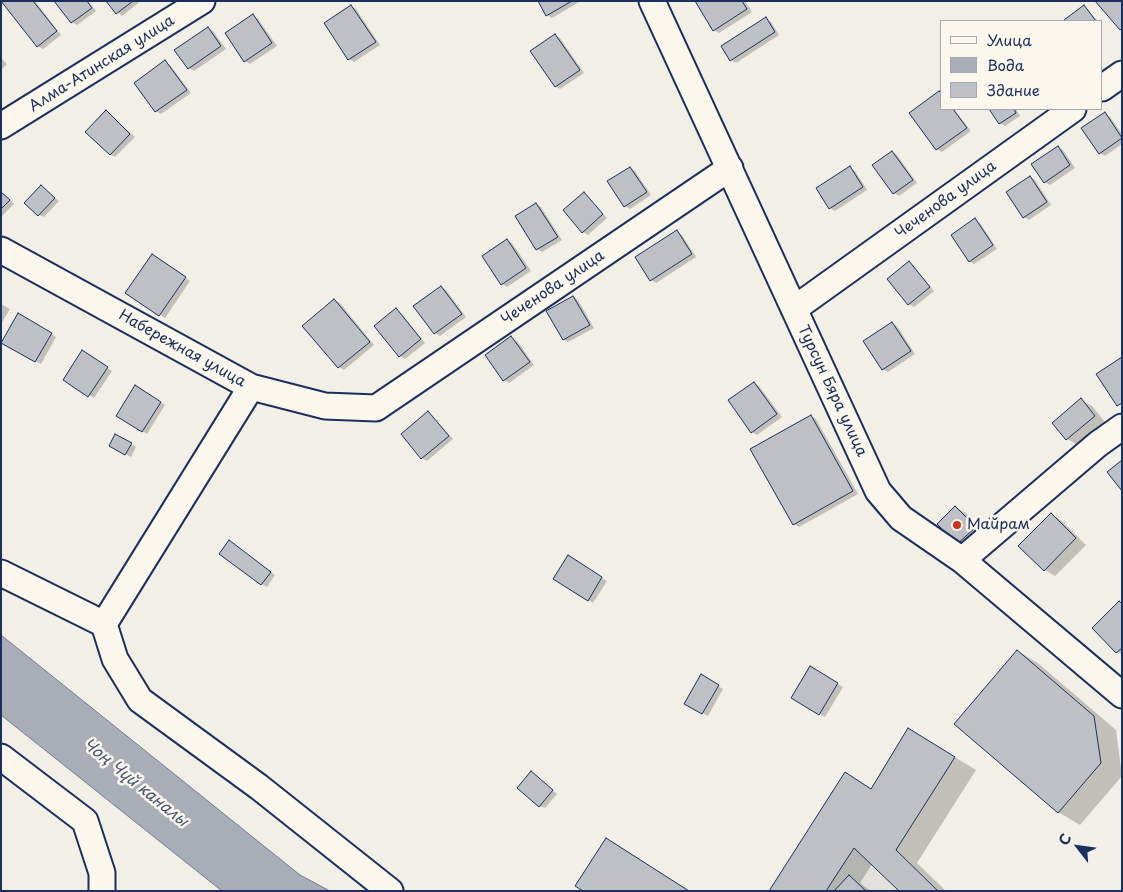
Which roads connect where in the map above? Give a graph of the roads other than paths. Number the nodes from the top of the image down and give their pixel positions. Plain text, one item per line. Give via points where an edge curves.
1 (202, 1) edge
2 (652, 1) edge
3 (1122, 74) edge
4 (1103, 87) edge
5 (1072, 110) edge
6 (1, 126) edge
7 (730, 168) junction
8 (1, 250) edge
9 (794, 309) junction
10 (251, 387) junction
11 (376, 408) joint
12 (1122, 427) edge
13 (962, 560) junction
14 (1, 573) edge
15 (104, 624) junction
16 (1122, 695) edge
17 (1, 757) edge
18 (102, 891) edge
19 (390, 891) edge

1 - 6 street, Алма-Атинская улица
2 - 7 street, Турсун Бяра улица
3 - 4 street
5 - 9 street, Чеченова улица
7 - 9 street, Турсун Бяра улица
7 - 11 street, Чеченова улица
8 - 10 street, Набережная улица
9 - 13 street, Турсун Бяра улица via 878,491 901,518
10 - 11 street, Набережная улица via 325,406
10 - 15 street
12 - 13 street
13 - 16 street, Турсун Бяра улица
14 - 15 street
15 - 19 street via 115,660 140,700 259,787
17 - 18 street via 85,821 102,873

